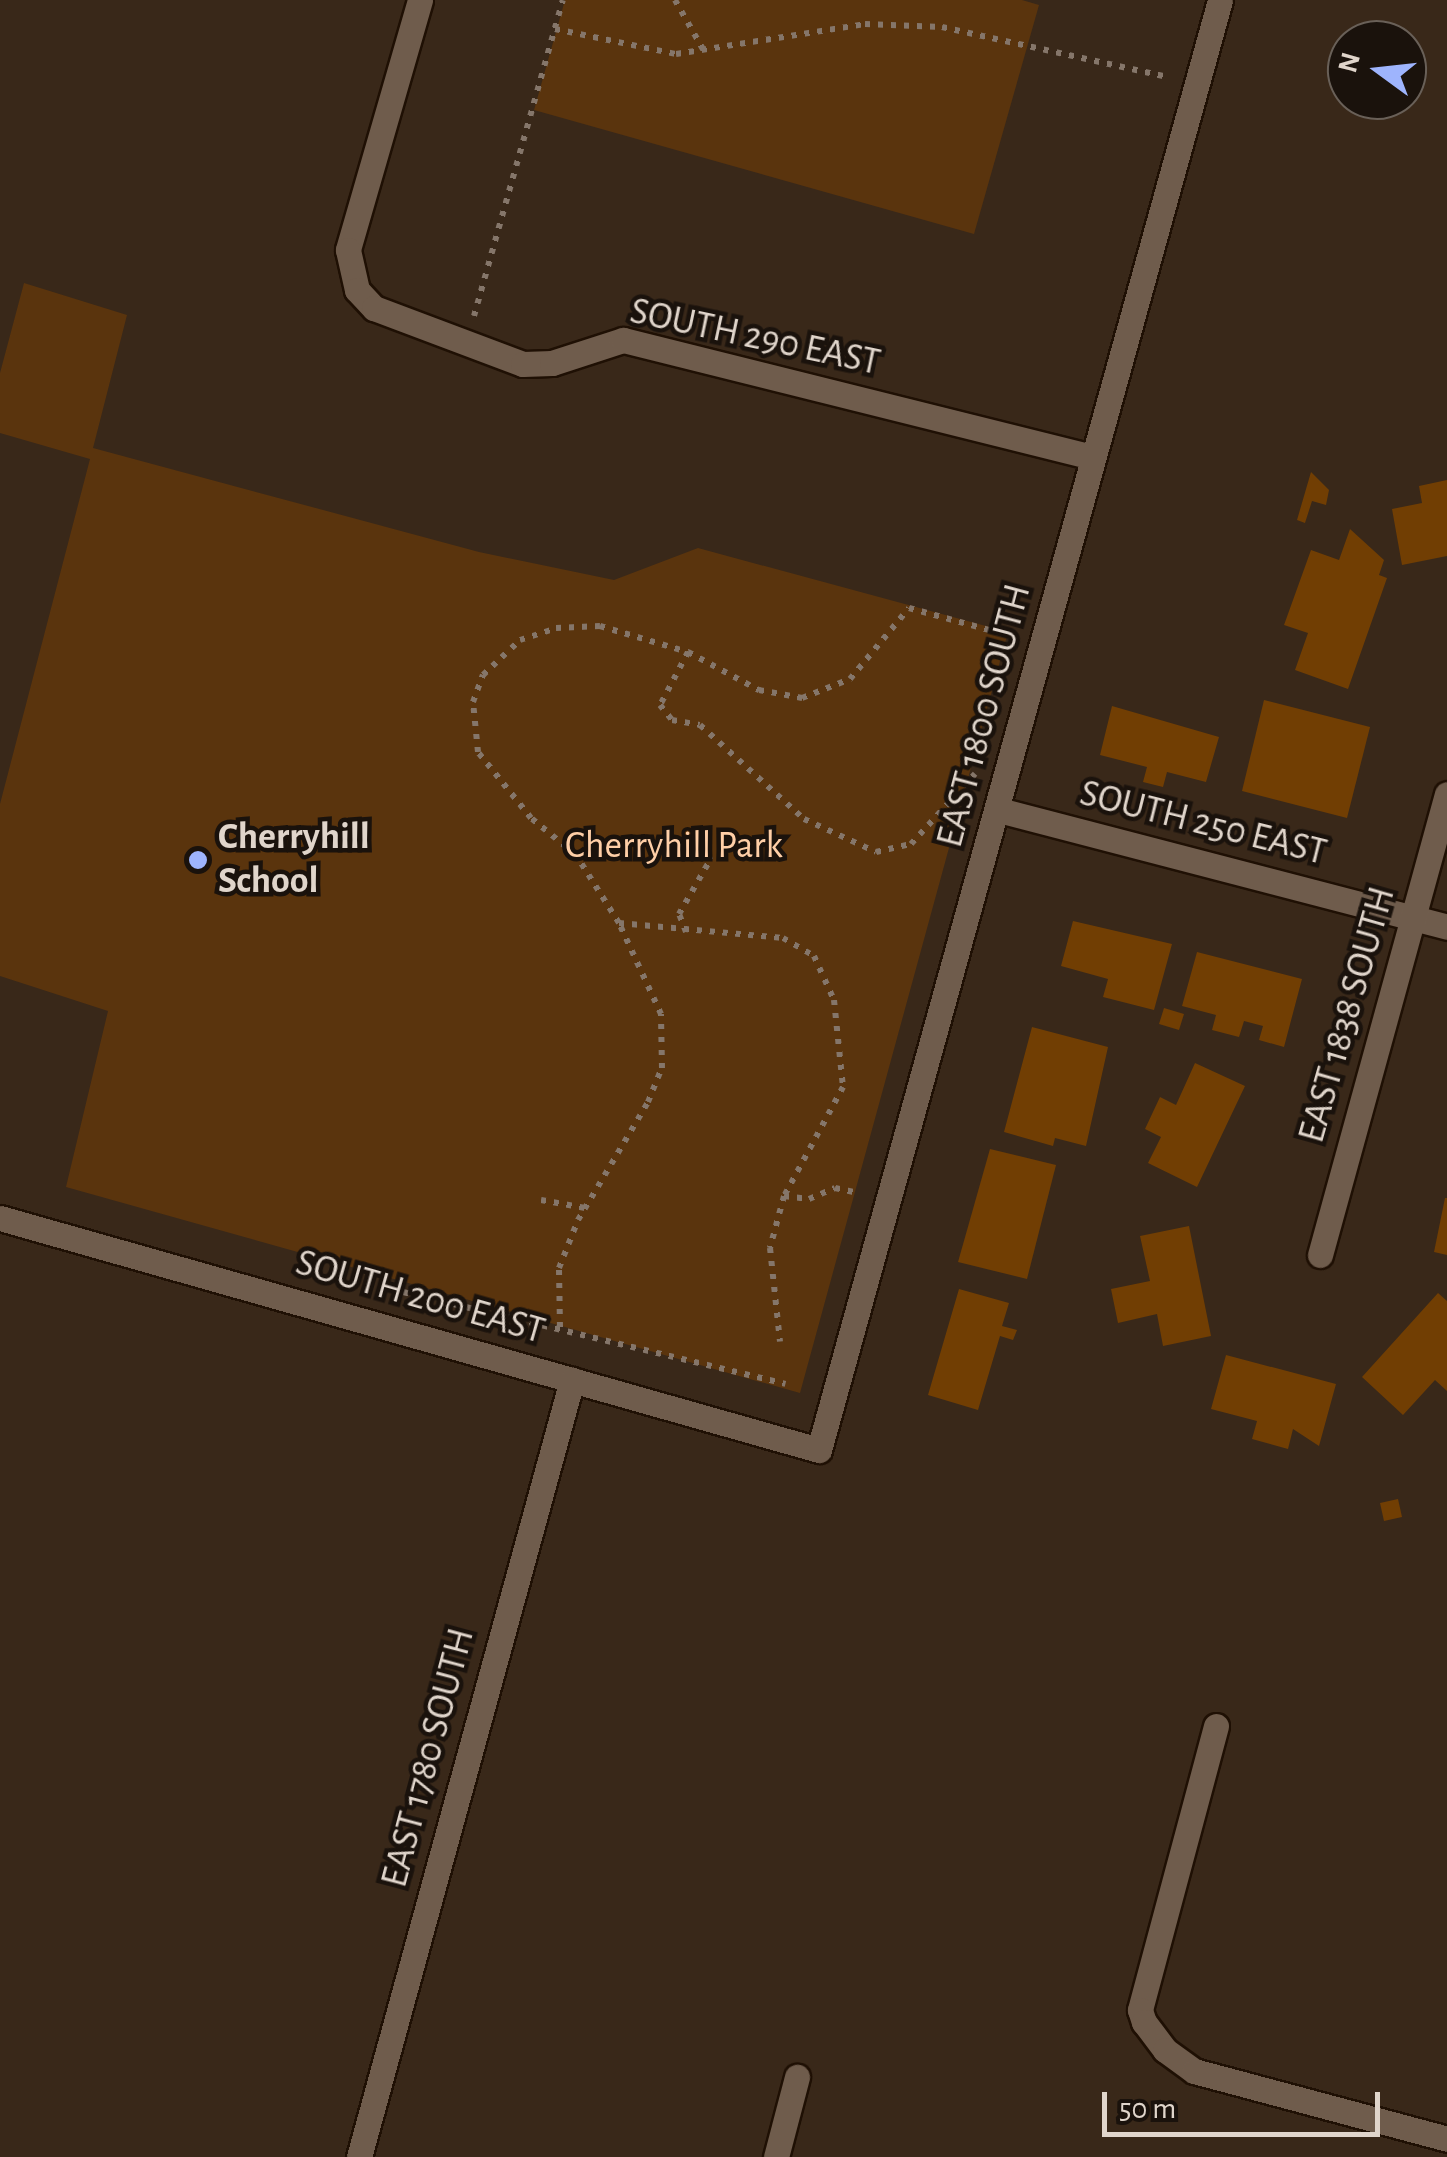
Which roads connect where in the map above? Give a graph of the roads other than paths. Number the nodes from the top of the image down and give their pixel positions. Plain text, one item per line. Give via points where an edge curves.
1 (420, 0) edge
2 (1220, 0) edge
3 (1094, 456) junction
4 (1447, 794) edge
5 (998, 810) junction
6 (1413, 918) junction
7 (1447, 927) edge
8 (0, 1218) edge
9 (1320, 1255) dead end
10 (572, 1380) junction
11 (819, 1450) joint
12 (1216, 1726) dead end
13 (797, 2076) dead end
14 (1447, 2138) edge
15 (359, 2157) edge
16 (776, 2157) edge

1 - 3 street, SOUTH 290 EAST via 348,250 357,290 388,316 523,364 622,340
2 - 3 street, EAST 1800 SOUTH
3 - 5 street, EAST 1800 SOUTH
4 - 6 street, EAST 1838 SOUTH
5 - 6 street, SOUTH 250 EAST
5 - 11 street, EAST 1800 SOUTH
6 - 7 street, SOUTH 250 EAST
6 - 9 street, EAST 1838 SOUTH
8 - 10 street, SOUTH 200 EAST
10 - 11 street, SOUTH 200 EAST
10 - 15 street, EAST 1780 SOUTH
12 - 14 street via 1140,2010 1150,2031 1165,2050 1211,2078
13 - 16 street

